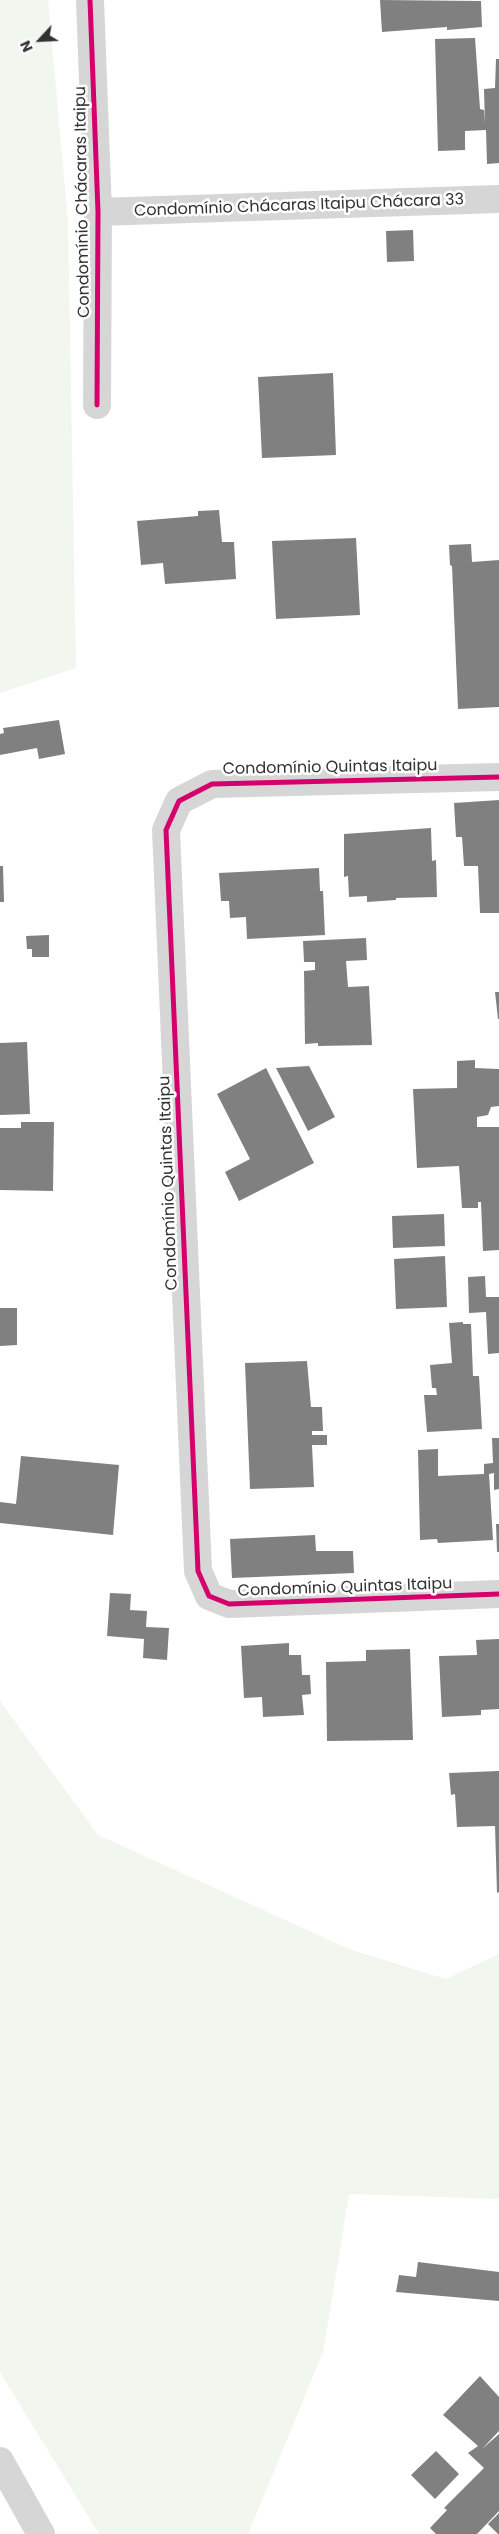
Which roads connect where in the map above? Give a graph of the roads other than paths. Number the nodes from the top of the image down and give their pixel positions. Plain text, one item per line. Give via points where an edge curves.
1 (90, 0) edge
2 (499, 199) edge
3 (98, 212) junction
4 (96, 405) dead end
5 (499, 777) edge
6 (499, 1594) edge
7 (0, 2461) edge
8 (41, 2534) edge

1 - 3 street, Condomínio Chácaras Itaipu
2 - 3 street, Condomínio Chácaras Itaipu Chácara 33
3 - 4 street, Condomínio Chácaras Itaipu
5 - 6 street, Condomínio Quintas Itaipu via 212,784 179,801 166,830 198,1571 209,1596 229,1604
7 - 8 street

